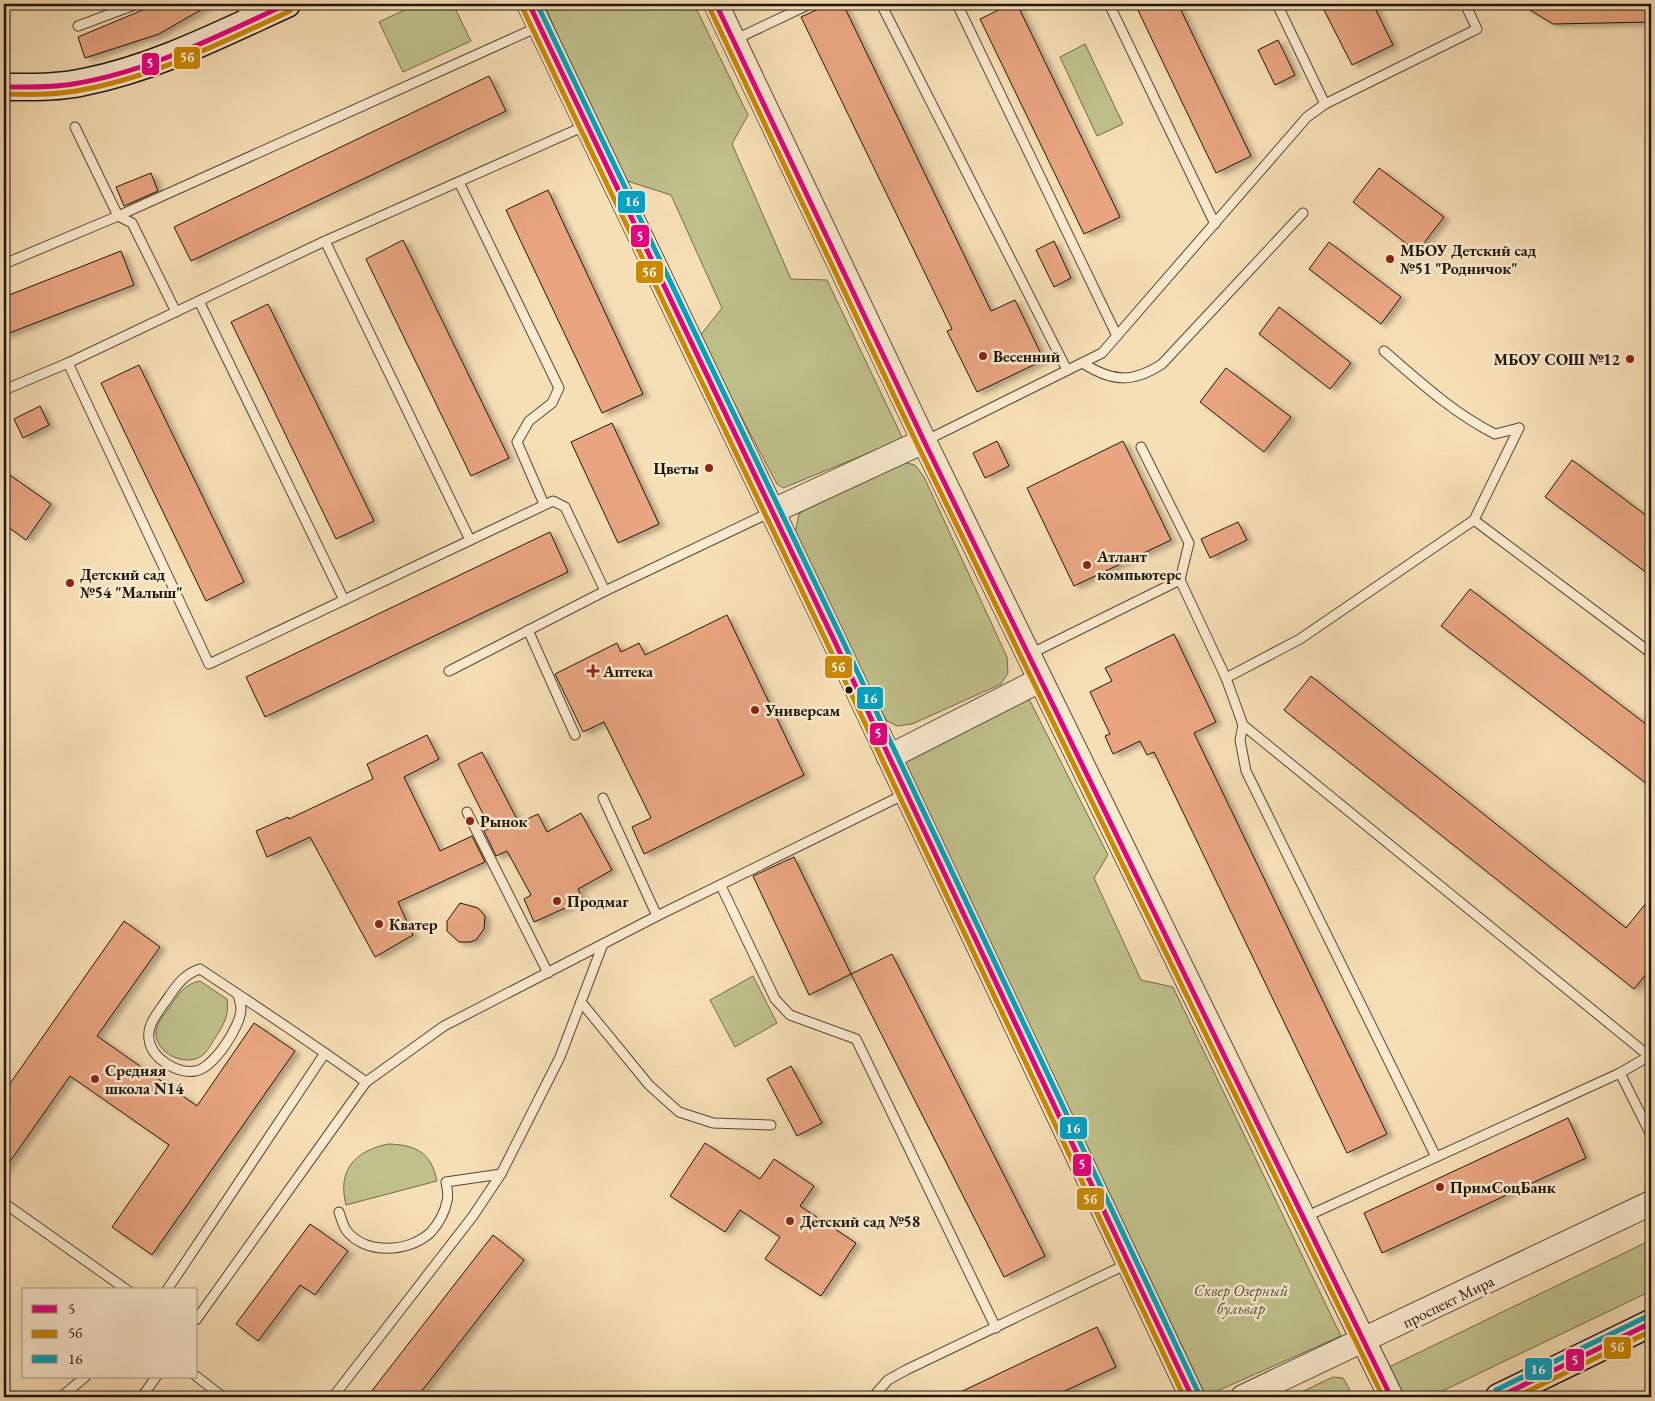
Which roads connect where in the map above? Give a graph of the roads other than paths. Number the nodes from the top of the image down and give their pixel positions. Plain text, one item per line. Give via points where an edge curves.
1 (137, 4) edge
2 (287, 4) edge
3 (529, 4) edge
4 (716, 4) edge
5 (810, 4) edge
6 (881, 4) edge
7 (957, 4) edge
8 (1109, 4) edge
9 (1277, 4) edge
10 (1465, 4) edge
11 (245, 12) edge
12 (78, 26) dead end
13 (540, 26) junction
14 (734, 40) junction
15 (4, 87) edge
16 (1325, 104) junction
17 (587, 125) junction
18 (75, 127) dead end
19 (459, 182) junction
20 (1302, 212) dead end
21 (118, 216) junction
22 (1215, 224) junction
23 (325, 241) junction
24 (4, 264) edge
25 (200, 301) junction
26 (176, 312) junction
27 (1117, 336) junction
28 (1384, 351) dead end
29 (68, 363) junction
30 (1084, 364) junction
31 (1067, 370) junction
32 (4, 390) edge
33 (924, 441) junction
34 (1141, 447) dead end
35 (544, 504) junction
36 (771, 512) junction
37 (1474, 520) junction
38 (470, 540) junction
39 (1180, 580) junction
40 (605, 591) junction
41 (344, 600) junction
42 (528, 630) junction
43 (1651, 653) edge
44 (1028, 655) junction
45 (449, 671) dead end
46 (1226, 678) junction
47 (1040, 680) junction
48 (1243, 725) junction
49 (575, 735) dead end
50 (889, 757) junction
51 (906, 793) junction
52 (603, 798) dead end
53 (467, 812) dead end
54 (721, 886) junction
55 (657, 916) junction
56 (603, 944) junction
57 (548, 973) junction
58 (238, 994) junction
59 (581, 1002) junction
60 (325, 1052) junction
61 (1650, 1056) edge
62 (1620, 1073) junction
63 (366, 1082) junction
64 (771, 1125) dead end
65 (1651, 1135) edge
66 (1436, 1157) junction
67 (501, 1174) junction
68 (4, 1203) edge
69 (1651, 1203) edge
70 (339, 1212) dead end
71 (1303, 1218) junction
72 (1127, 1264) junction
73 (125, 1288) edge
74 (168, 1288) edge
75 (198, 1317) edge
76 (1651, 1323) edge
77 (996, 1328) junction
78 (1363, 1342) junction
79 (84, 1378) edge
80 (155, 1378) edge
81 (198, 1378) edge
82 (1651, 1394) edge
83 (62, 1397) edge
84 (142, 1397) edge
85 (223, 1397) edge
86 (333, 1397) edge
87 (873, 1397) edge
88 (1192, 1397) edge
89 (1243, 1397) edge
90 (1391, 1397) edge
91 (1499, 1397) edge
92 (1644, 1397) edge

1 - 12 lane
2 - 11 main road
3 - 13 street
4 - 14 street
5 - 14 lane
6 - 31 lane
7 - 27 lane
8 - 22 lane
9 - 16 lane
10 - 16 lane via 1477,29
11 - 15 main road via 125,72 40,88
13 - 17 street
13 - 21 lane
14 - 33 street
16 - 22 lane via 1308,117
17 - 19 lane
17 - 36 street
18 - 21 lane
19 - 23 lane
19 - 35 lane via 559,388 552,403 529,421 517,442
20 - 30 lane via 1162,364 1147,374 1126,379 1103,376
21 - 24 lane
21 - 26 lane via 132,223
22 - 27 lane
23 - 25 lane
23 - 38 lane
25 - 26 lane
25 - 41 lane
26 - 29 lane
27 - 30 lane via 1102,353
28 - 37 lane via 1479,426 1495,434 1519,428
29 - 32 lane
29 - 41 lane via 209,664
30 - 31 lane
31 - 33 lane
33 - 36 street
33 - 44 street
34 - 39 lane via 1189,543
35 - 38 lane
35 - 40 lane via 553,501 564,507
36 - 40 lane
36 - 50 street
37 - 43 lane
37 - 46 lane via 1300,639
38 - 41 lane
39 - 44 lane
39 - 46 lane
40 - 42 lane
42 - 45 lane
42 - 49 lane
44 - 47 street
46 - 48 lane
47 - 50 street
47 - 71 street
48 - 61 lane
48 - 66 lane via 1240,740 1246,771
50 - 51 street
51 - 54 lane
51 - 72 street
52 - 55 lane
53 - 57 lane
54 - 55 lane
54 - 77 lane via 774,999 790,1015 856,1039
55 - 56 lane
56 - 57 lane
56 - 59 lane
57 - 63 lane via 444,1026
58 - 58 lane via 200,969 180,980 151,1023 149,1040 159,1058 174,1068 196,1071 212,1061 236,1027 241,1010
58 - 60 lane
59 - 64 lane via 649,1085 679,1112 713,1123
59 - 67 lane via 560,1058
60 - 63 lane
60 - 74 lane
61 - 62 lane
62 - 65 lane
62 - 66 lane
63 - 75 lane
66 - 71 lane
67 - 70 lane via 446,1182 448,1200 442,1216 431,1232 414,1243 375,1248 358,1241 346,1230
67 - 86 lane via 473,1216
68 - 73 lane
69 - 78 street, проспект Мира
71 - 78 street
72 - 77 lane
72 - 88 street
76 - 91 main road
77 - 87 lane via 888,1380
78 - 89 street, проспект Мира
78 - 90 street
79 - 83 lane
80 - 84 lane
81 - 85 lane
82 - 92 lane

